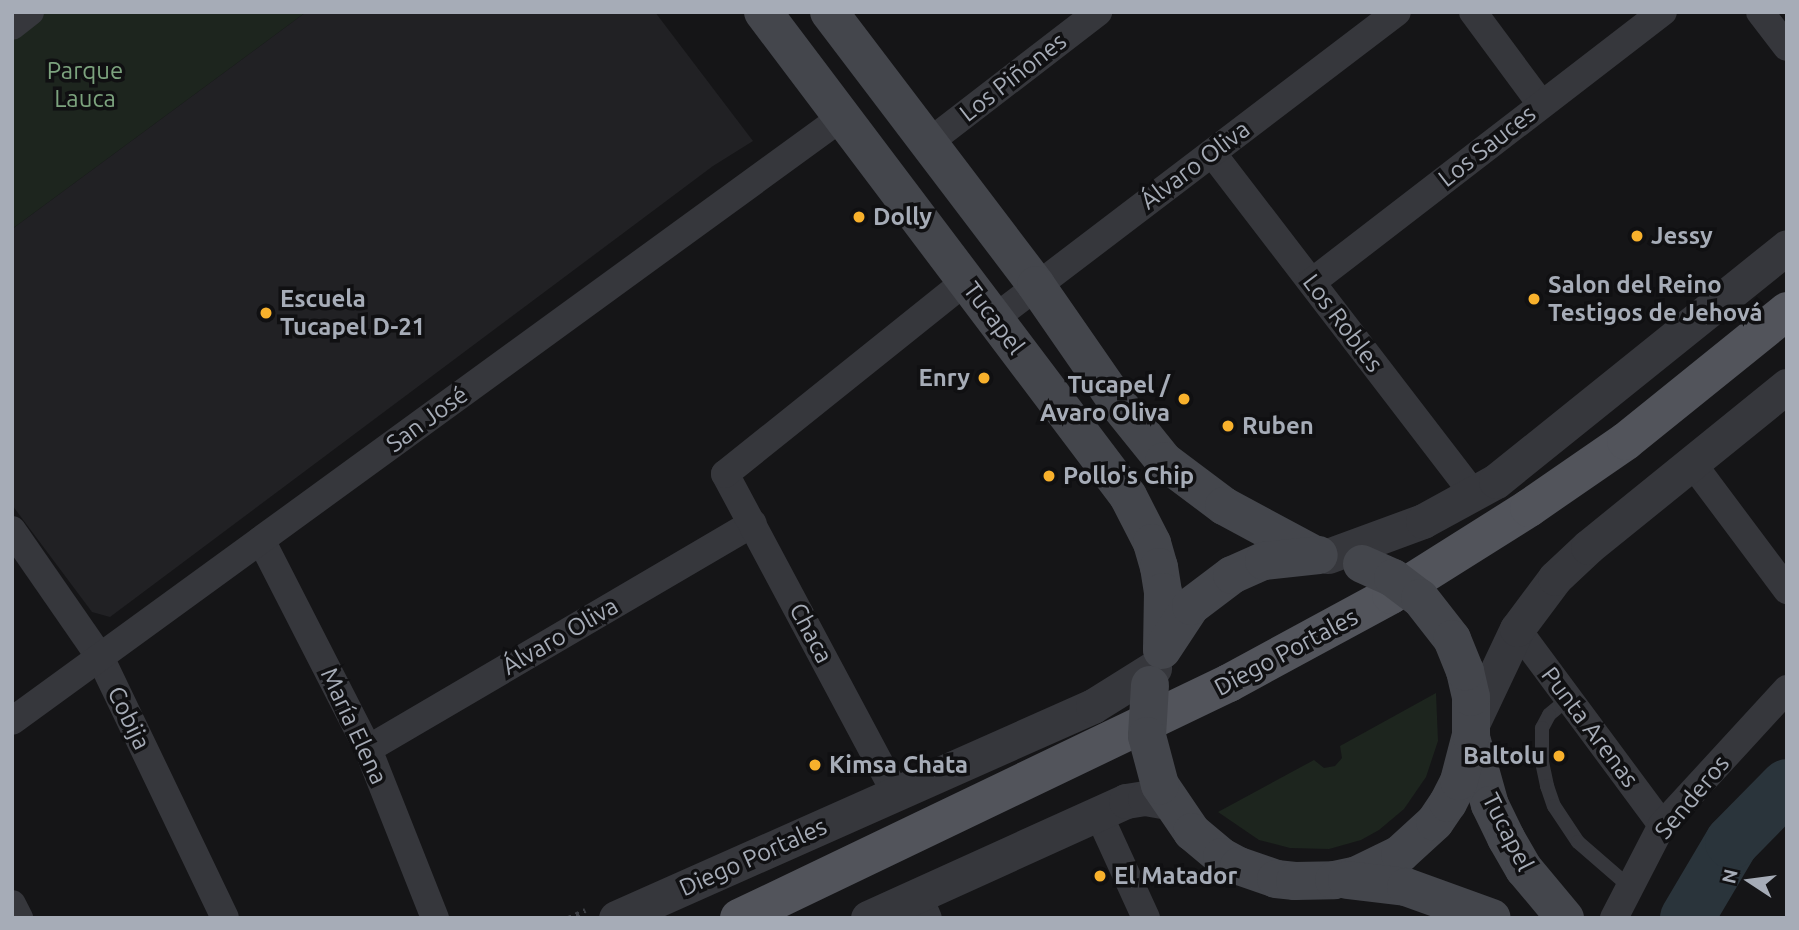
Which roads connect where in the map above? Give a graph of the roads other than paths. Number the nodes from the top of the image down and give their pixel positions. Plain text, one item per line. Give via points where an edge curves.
1 (30, 12) edge
2 (763, 12) edge
3 (829, 12) edge
4 (1098, 12) edge
5 (1397, 12) edge
6 (1473, 12) edge
7 (1663, 12) edge
8 (1760, 12) edge
9 (12, 26) edge
10 (1787, 47) edge
11 (1541, 104) junction
12 (842, 117) junction
13 (928, 143) junction
14 (1212, 153) junction
15 (1787, 247) edge
16 (966, 281) junction
17 (1312, 282) junction
18 (1036, 285) junction
19 (1787, 311) edge
20 (995, 318) junction
21 (1787, 386) edge
22 (1692, 463) junction
23 (1474, 494) junction
24 (753, 523) junction
25 (12, 530) edge
26 (261, 540) junction
27 (1335, 558) junction
28 (1787, 590) edge
29 (1517, 629) junction
30 (100, 657) junction
31 (1156, 667) junction
32 (1787, 689) edge
33 (1569, 698) junction
34 (12, 721) edge
35 (1471, 729) junction
36 (368, 749) junction
37 (1164, 793) junction
38 (896, 794) junction
39 (1098, 813) junction
40 (1662, 825) junction
41 (1334, 880) junction
42 (1630, 887) junction
43 (12, 904) edge
44 (923, 906) edge
45 (19, 918) edge
46 (225, 918) edge
47 (435, 918) edge
48 (616, 918) edge
49 (739, 918) edge
50 (867, 918) edge
51 (1146, 918) edge
52 (1492, 918) edge
53 (1565, 918) edge
54 (1614, 918) edge

1 - 9 street
2 - 12 main road, Tucapel
3 - 13 main road
4 - 13 street, Los Piñones
5 - 14 street, Álvaro Oliva
6 - 11 street
7 - 11 street, Los Sauces
8 - 10 street
11 - 17 street, Los Sauces
12 - 16 main road, Tucapel
12 - 26 street, San José
13 - 18 main road
14 - 17 street, Los Robles
14 - 18 street, Álvaro Oliva
15 - 23 street via 1520,464
16 - 20 main road, Tucapel
16 - 24 street, Chaca via 725,474
17 - 23 street, Los Robles
18 - 20 street, Álvaro Oliva
18 - 27 main road via 1164,461 1224,506
19 - 49 main road, Diego Portales via 1626,441 1518,516 1391,595 1229,683
20 - 31 main road, Tucapel via 1141,519 1152,543 1163,592
21 - 22 street
22 - 28 street
22 - 29 street via 1580,555 1541,594
23 - 27 street
24 - 36 street, Álvaro Oliva
24 - 38 street, Chaca
25 - 30 street, Cobija
26 - 30 street, San José
26 - 36 street, María Elena
27 - 31 main road via 1264,561 1232,575 1191,606
27 - 35 main road, Tucapel, bridge via 1393,578 1420,598 1452,639 1465,671
29 - 33 street, Punta Arenas
29 - 35 street
30 - 34 street, San José
30 - 46 street, Cobija
31 - 37 main road, Tucapel, bridge via 1147,736
31 - 38 street, Diego Portales via 1093,706
32 - 40 street, Senderos
33 - 40 street, Punta Arenas
33 - 42 lane via 1542,728 1547,786 1559,816 1578,842
35 - 41 main road via 1460,781 1435,822 1400,855
35 - 53 main road, Tucapel via 1479,771 1506,838 1524,869
36 - 47 street, María Elena
37 - 39 street
37 - 41 main road via 1206,846 1239,866 1276,879
38 - 48 street, Diego Portales
39 - 44 street
39 - 51 street
40 - 42 street, Senderos
41 - 52 main road via 1406,887
42 - 54 street, Senderos
43 - 45 street
44 - 50 street

